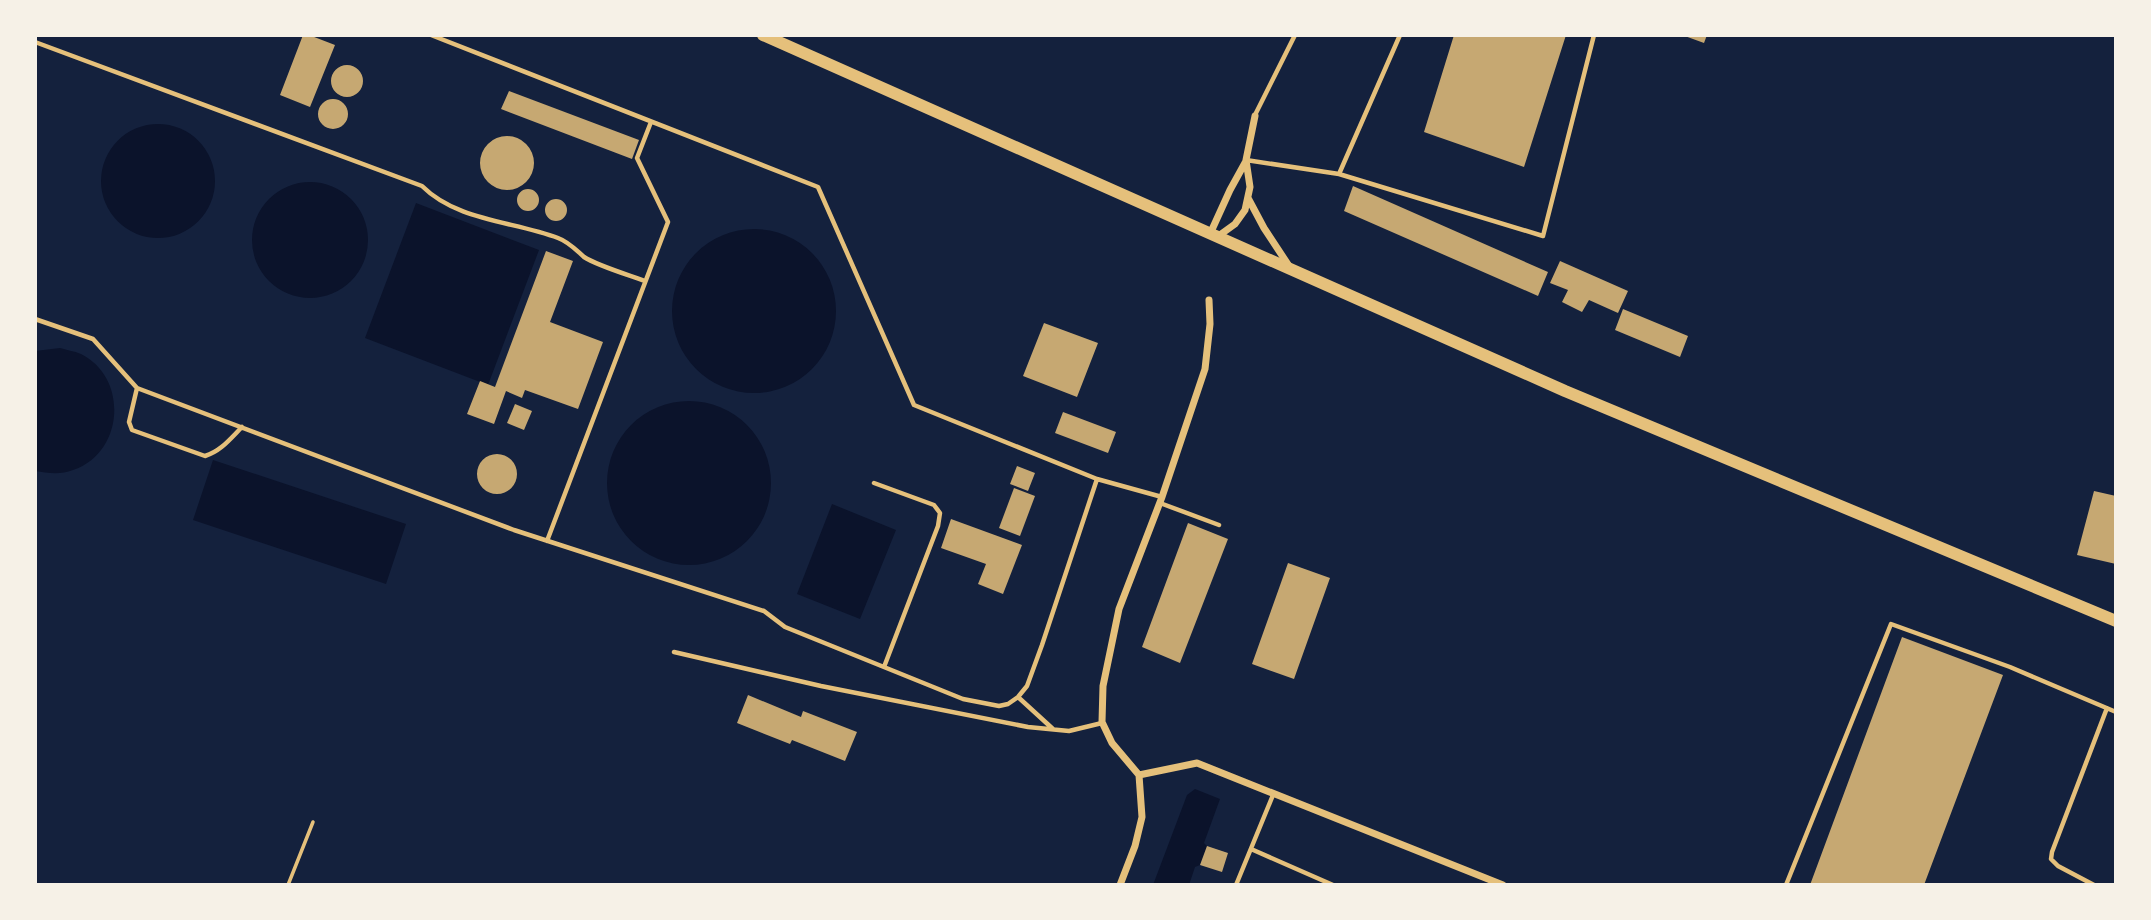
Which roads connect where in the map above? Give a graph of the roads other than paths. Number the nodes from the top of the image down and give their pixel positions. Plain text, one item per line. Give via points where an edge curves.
1 (431, 35) edge
2 (763, 35) edge
3 (1295, 35) edge
4 (1400, 35) edge
5 (1594, 35) edge
6 (35, 42) edge
7 (1255, 116) joint
8 (651, 122) junction
9 (1246, 160) junction
10 (1339, 174) junction
11 (1248, 198) junction
12 (1213, 236) junction
13 (1292, 271) junction
14 (645, 281) junction
15 (1209, 300) dead end
16 (35, 319) edge
17 (136, 388) junction
18 (242, 427) junction
19 (1097, 479) junction
20 (874, 483) dead end
21 (1160, 500) junction
22 (1219, 525) dead end
23 (547, 541) junction
24 (2116, 621) edge
25 (674, 652) dead end
26 (884, 667) junction
27 (1018, 697) junction
28 (2107, 708) junction
29 (2116, 712) edge
30 (1102, 722) junction
31 (1053, 729) junction
32 (1139, 775) junction
33 (1273, 795) junction
34 (1251, 849) junction
35 (1120, 885) edge
36 (1237, 885) edge
37 (1333, 885) edge
38 (1503, 885) edge
39 (1786, 885) edge
40 (2094, 885) edge

1 - 8 lane
2 - 12 main road
3 - 7 lane
4 - 10 lane
5 - 10 lane via 1543,236
6 - 14 lane via 422,186 455,209 559,239 586,258
7 - 9 street
8 - 14 lane via 637,158 668,222
8 - 19 lane via 818,187 914,405
9 - 10 lane
9 - 11 street
9 - 12 street
11 - 12 street via 1240,217
11 - 13 street
12 - 13 main road
13 - 24 main road via 1565,391
14 - 23 lane
15 - 21 street via 1205,369
16 - 17 lane via 93,339
17 - 18 lane
17 - 18 lane via 132,430 205,456
18 - 23 lane
19 - 21 lane
19 - 27 lane via 1042,645 1027,686
20 - 26 lane via 934,505 940,513
21 - 22 lane
21 - 30 street via 1119,609 1103,686
23 - 26 lane via 764,611 785,627
25 - 31 lane via 832,688
26 - 27 lane via 985,705 1008,704
27 - 31 lane
28 - 29 lane
28 - 39 lane via 1891,624
28 - 40 lane via 2051,859
30 - 31 lane via 1069,731
30 - 32 street via 1112,743
32 - 33 street via 1197,763
32 - 35 street via 1142,817
33 - 34 lane
33 - 38 street
34 - 36 lane
34 - 37 lane

